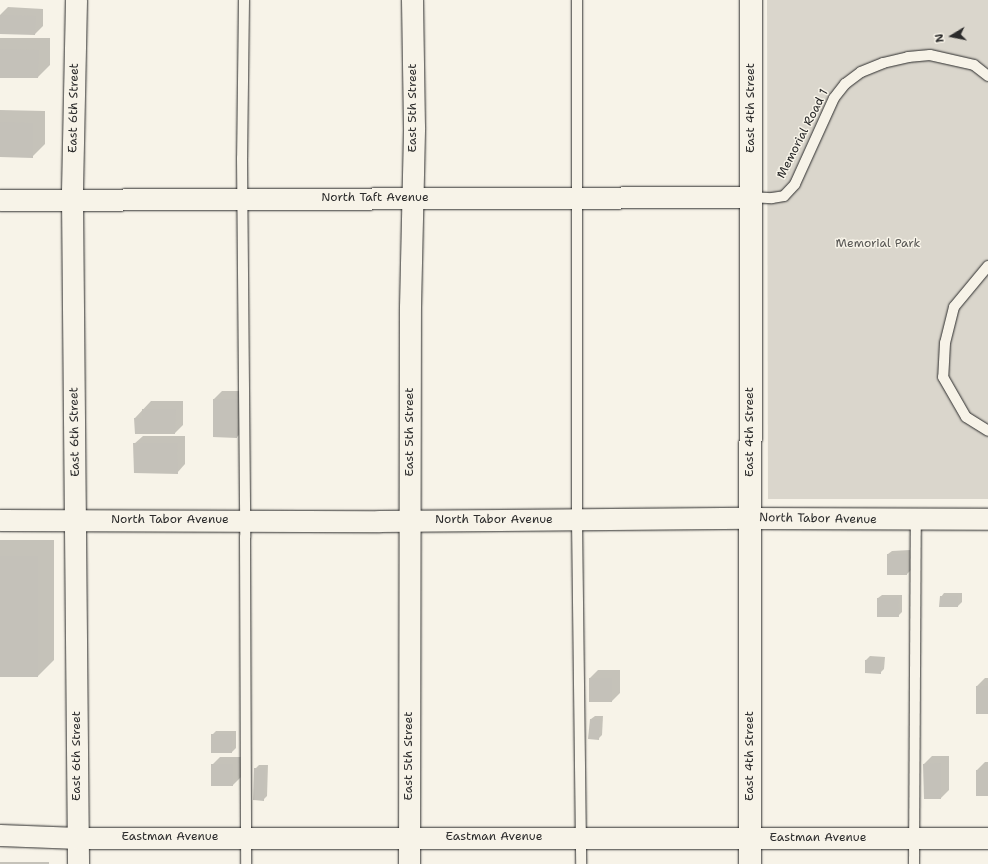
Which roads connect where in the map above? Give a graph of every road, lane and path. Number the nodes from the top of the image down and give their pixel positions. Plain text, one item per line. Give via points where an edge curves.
1 (76, 0) edge
2 (244, 0) edge
3 (412, 0) edge
4 (577, 0) edge
5 (751, 0) edge
6 (988, 76) edge
7 (750, 197) junction
8 (72, 198) junction
9 (243, 198) junction
10 (577, 198) junction
11 (413, 199) junction
12 (0, 200) edge
13 (988, 266) edge
14 (988, 431) edge
15 (750, 518) junction
16 (0, 520) edge
17 (76, 520) junction
18 (410, 520) junction
19 (577, 520) junction
20 (916, 520) junction
21 (988, 520) edge
22 (245, 521) junction
23 (0, 835) edge
24 (246, 836) junction
25 (409, 837) junction
26 (78, 838) junction
27 (580, 838) junction
28 (750, 838) junction
29 (914, 838) junction
30 (988, 838) edge
31 (78, 864) edge
32 (246, 864) edge
33 (409, 864) edge
34 (581, 864) edge
35 (750, 864) edge
36 (914, 864) edge

1 - 8 street, East 6th Street
2 - 9 lane
3 - 11 street, East 5th Street
4 - 10 lane
5 - 7 main road, East 4th Street
6 - 7 lane, Memorial Road 1 via 974,65 930,55 890,61 861,72 844,84 834,98 795,184 784,196
7 - 10 street, North Taft Avenue
7 - 15 main road, East 4th Street
8 - 9 street, North Taft Avenue
8 - 12 street, North Taft Avenue
8 - 17 street, East 6th Street
9 - 11 street, North Taft Avenue
9 - 22 lane
10 - 11 street, North Taft Avenue
10 - 19 lane
11 - 18 street, East 5th Street
13 - 14 lane via 954,307 945,343 943,377 966,417
15 - 19 street, North Tabor Avenue
15 - 20 street, North Tabor Avenue
15 - 28 main road, East 4th Street
16 - 17 street, North Tabor Avenue
17 - 22 street, North Tabor Avenue
17 - 26 street, East 6th Street
18 - 19 street, North Tabor Avenue
18 - 22 street, North Tabor Avenue
18 - 25 street, East 5th Street
19 - 27 lane
20 - 21 street, North Tabor Avenue
20 - 29 lane
22 - 24 lane
23 - 26 street, Eastman Avenue
24 - 25 street, Eastman Avenue
24 - 26 street, Eastman Avenue
24 - 32 lane
25 - 27 street, Eastman Avenue
25 - 33 street, East 5th Street
26 - 31 street, East 6th Street
27 - 28 street, Eastman Avenue
27 - 34 lane
28 - 29 street, Eastman Avenue
28 - 35 main road, East 4th Street
29 - 30 street, Eastman Avenue
29 - 36 lane

